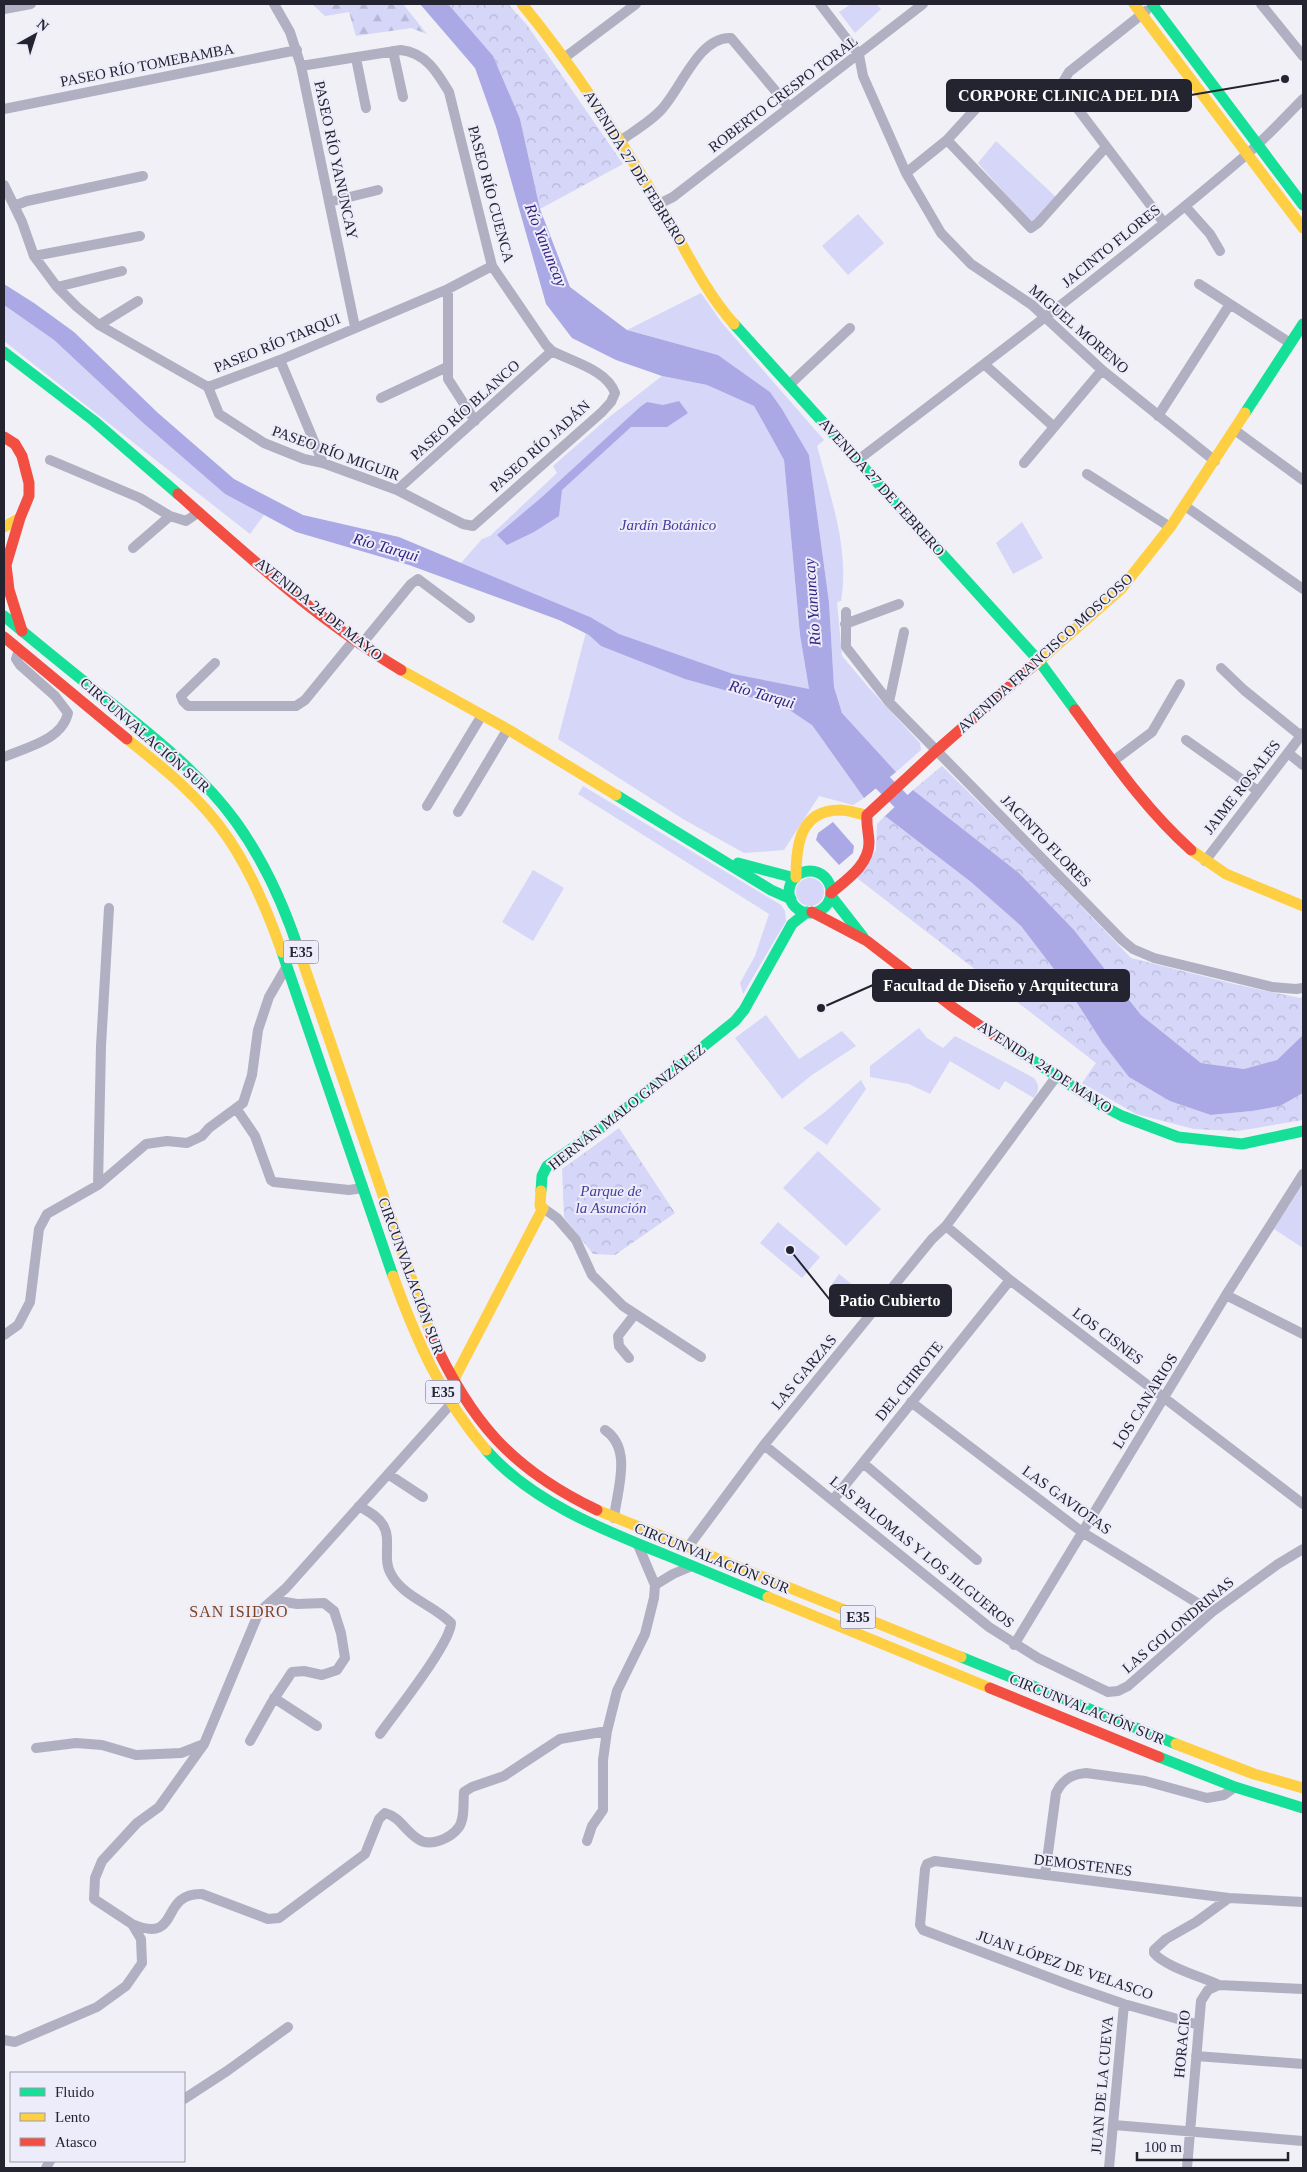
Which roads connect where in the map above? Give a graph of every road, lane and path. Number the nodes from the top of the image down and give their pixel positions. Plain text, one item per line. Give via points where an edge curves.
1 (31, 4) edge
2 (274, 4) edge
3 (522, 4) edge
4 (820, 4) edge
5 (923, 4) edge
6 (1134, 4) edge
7 (1153, 4) edge
8 (1261, 4) edge
9 (630, 5) edge
10 (4, 9) edge
11 (1142, 14) junction
12 (297, 50) junction
13 (394, 51) junction
14 (859, 55) junction
15 (1303, 56) edge
16 (356, 58) junction
17 (564, 58) junction
18 (301, 66) junction
19 (992, 91) dead end
20 (403, 97) dead end
21 (1303, 100) edge
22 (789, 107) junction
23 (366, 108) dead end
24 (4, 109) edge
25 (947, 140) junction
26 (620, 141) junction
27 (1258, 142) junction
28 (1106, 146) junction
29 (1248, 153) junction
30 (906, 173) junction
31 (143, 176) dead end
32 (4, 185) edge
33 (378, 190) dead end
34 (329, 202) junction
35 (659, 204) junction
36 (1303, 205) edge
37 (14, 206) junction
38 (1185, 206) junction
39 (1164, 224) junction
40 (1303, 228) edge
41 (140, 236) dead end
42 (1220, 251) dead end
43 (34, 256) junction
44 (492, 266) junction
45 (122, 271) dead end
46 (1199, 284) dead end
47 (57, 288) junction
48 (448, 289) junction
49 (138, 301) dead end
50 (1230, 304) junction
51 (1044, 318) junction
52 (1303, 324) edge
53 (99, 325) junction
54 (355, 327) junction
55 (850, 328) dead end
56 (1290, 344) junction
57 (552, 351) junction
58 (4, 352) edge
59 (280, 360) junction
60 (984, 364) junction
61 (447, 367) junction
62 (1102, 370) junction
63 (612, 383) joint
64 (789, 385) junction
65 (208, 387) junction
66 (381, 398) dead end
67 (1158, 416) junction
68 (475, 421) junction
69 (1054, 426) junction
70 (1236, 431) junction
71 (4, 437) edge
72 (50, 460) dead end
73 (858, 460) junction
74 (1215, 461) junction
75 (323, 463) junction
76 (1024, 463) dead end
77 (1087, 474) dead end
78 (1303, 480) edge
79 (397, 490) junction
80 (1185, 506) junction
81 (199, 512) junction
82 (170, 516) junction
83 (20, 518) junction
84 (473, 526) joint
85 (4, 527) edge
86 (1170, 527) junction
87 (133, 548) dead end
88 (1303, 589) edge
89 (899, 604) dead end
90 (846, 612) dead end
91 (4, 616) edge
92 (470, 618) dead end
93 (845, 624) junction
94 (22, 631) junction
95 (904, 632) dead end
96 (4, 637) edge
97 (357, 642) junction
98 (19, 650) junction
99 (1039, 661) junction
100 (215, 663) dead end
101 (1221, 668) dead end
102 (1180, 684) dead end
103 (890, 702) junction
104 (482, 715) junction
105 (508, 730) junction
106 (1302, 734) edge
107 (1186, 740) dead end
108 (936, 751) junction
109 (1288, 753) junction
110 (4, 757) edge
111 (1112, 762) junction
112 (1303, 764) edge
113 (1258, 791) junction
114 (426, 806) dead end
115 (458, 812) dead end
116 (867, 814) junction
117 (716, 855) junction
118 (1205, 861) junction
119 (795, 877) junction
120 (831, 894) junction
121 (792, 901) junction
122 (1303, 906) edge
123 (109, 908) dead end
124 (810, 912) junction
125 (792, 924) junction
126 (867, 941) junction
127 (287, 966) junction
128 (1303, 988) edge
129 (1056, 1077) junction
130 (236, 1108) junction
131 (1303, 1131) edge
132 (1303, 1174) edge
133 (98, 1185) junction
134 (363, 1188) junction
135 (543, 1208) junction
136 (946, 1226) junction
137 (1010, 1280) junction
138 (1226, 1295) junction
139 (635, 1314) junction
140 (4, 1334) edge
141 (1303, 1334) edge
142 (701, 1357) dead end
143 (629, 1358) dead end
144 (452, 1383) junction
145 (1165, 1398) junction
146 (911, 1402) junction
147 (450, 1405) junction
148 (605, 1430) dead end
149 (764, 1445) junction
150 (863, 1463) junction
151 (388, 1474) junction
152 (423, 1497) dead end
153 (833, 1500) junction
154 (1303, 1504) edge
155 (359, 1506) junction
156 (614, 1518) junction
157 (1082, 1532) junction
158 (638, 1544) junction
159 (688, 1547) junction
160 (1303, 1549) edge
161 (977, 1560) dead end
162 (692, 1566) junction
163 (655, 1585) junction
164 (273, 1600) junction
165 (1212, 1612) junction
166 (1014, 1645) junction
167 (1094, 1687) joint
168 (274, 1698) junction
169 (317, 1726) dead end
170 (607, 1731) junction
171 (380, 1734) dead end
172 (250, 1741) dead end
173 (204, 1744) junction
174 (36, 1748) dead end
175 (1235, 1787) junction
176 (1303, 1788) edge
177 (1303, 1808) edge
178 (587, 1841) dead end
179 (1045, 1875) junction
180 (1229, 1898) junction
181 (1303, 1902) edge
182 (132, 1924) junction
183 (923, 1930) joint
184 (1219, 1985) junction
185 (1303, 1989) edge
186 (1124, 2004) junction
187 (1199, 2025) junction
188 (288, 2027) dead end
189 (4, 2040) edge
190 (1196, 2056) junction
191 (1303, 2064) edge
192 (185, 2098) edge
193 (1114, 2125) junction
194 (1190, 2132) junction
195 (1303, 2142) edge
196 (1109, 2168) edge
197 (1187, 2168) edge

1 - 10 street
2 - 12 street, PASEO RÍO YANUNCAY via 282,14
3 - 17 main road, AVENIDA 27 DE FEBRERO
4 - 14 street, MIGUEL MORENO
5 - 14 street, ROBERTO CRESPO TORAL
6 - 11 main road
7 - 11 street
7 - 27 main road
8 - 15 street
9 - 17 street
11 - 28 street via 1069,72 1063,82 1065,92
11 - 29 main road
12 - 18 street, PASEO RÍO YANUNCAY
12 - 24 street, PASEO RÍO TOMEBAMBA
13 - 16 street
13 - 20 street
13 - 44 street, PASEO RÍO CUENCA via 413,51 424,58 449,92
14 - 22 street, ROBERTO CRESPO TORAL
14 - 30 street, MIGUEL MORENO via 863,76
16 - 18 street
16 - 23 street
17 - 26 main road, AVENIDA 27 DE FEBRERO
18 - 34 street, PASEO RÍO YANUNCAY
19 - 25 street
21 - 27 street, JACINTO FLORES
22 - 26 street via 731,38 722,37 701,52 660,112
22 - 35 street, ROBERTO CRESPO TORAL via 673,197
25 - 28 street via 1031,228
25 - 30 street
26 - 35 main road, AVENIDA 27 DE FEBRERO
27 - 29 street, JACINTO FLORES
27 - 36 main road
28 - 39 street
29 - 38 street, JACINTO FLORES
29 - 40 main road
30 - 51 street, MIGUEL MORENO via 941,233 971,264 1032,305
31 - 37 street
32 - 37 street, PASEO RÍO TARQUI
33 - 34 street
34 - 54 street, PASEO RÍO YANUNCAY
35 - 64 main road, AVENIDA 27 DE FEBRERO via 706,288
37 - 43 street, PASEO RÍO TARQUI
38 - 39 street, JACINTO FLORES
38 - 42 street via 1210,234
39 - 51 street, JACINTO FLORES
41 - 43 street
43 - 47 street, PASEO RÍO TARQUI
44 - 48 street, PASEO RÍO TARQUI
44 - 57 street, PASEO RÍO CUENCA
45 - 47 street
46 - 50 street
47 - 53 street, PASEO RÍO TARQUI
48 - 54 street, PASEO RÍO TARQUI
48 - 61 street
49 - 53 street
50 - 56 street
50 - 67 street
51 - 60 street, JACINTO FLORES
51 - 62 street, MIGUEL MORENO
52 - 56 main road, AVENIDA FRANCISCO MOSCOSO
53 - 65 street, PASEO RÍO TARQUI
54 - 59 street, PASEO RÍO TARQUI
55 - 64 street
56 - 70 main road, AVENIDA FRANCISCO MOSCOSO
57 - 63 street, PASEO RÍO CUENCA
57 - 68 street, PASEO RÍO BLANCO
58 - 81 main road, AVENIDA 24 DE MAYO via 68,400
59 - 65 street, PASEO RÍO TARQUI
59 - 75 street
60 - 69 street
60 - 73 street, JACINTO FLORES
61 - 66 street
61 - 68 street via 448,379
62 - 67 street, MIGUEL MORENO
62 - 69 street
63 - 84 street, PASEO RÍO JADÁN via 615,393 607,407
64 - 73 main road, AVENIDA 27 DE FEBRERO
65 - 75 street, PASEO RÍO MIGUIR via 219,414 235,426 304,459
67 - 74 street, MIGUEL MORENO
68 - 79 street, PASEO RÍO BLANCO
69 - 76 street
70 - 74 main road, AVENIDA FRANCISCO MOSCOSO
70 - 78 street
71 - 83 main road via 15,444 27,469 29,496
72 - 82 street via 140,498
73 - 99 main road, AVENIDA 27 DE FEBRERO
74 - 80 main road, AVENIDA FRANCISCO MOSCOSO
75 - 79 street, PASEO RÍO MIGUIR
77 - 86 street
79 - 84 street, PASEO RÍO MIGUIR
80 - 86 main road, AVENIDA FRANCISCO MOSCOSO
80 - 88 street
81 - 82 street via 186,521
81 - 97 main road, AVENIDA 24 DE MAYO
82 - 87 street
83 - 85 main road
83 - 94 main road via 6,565 6,576
86 - 99 main road, AVENIDA FRANCISCO MOSCOSO via 1146,561 1120,589
89 - 93 street
90 - 93 street, JACINTO FLORES
91 - 94 main road, CIRCUNVALACIÓN SUR / E35
92 - 97 street via 418,580
93 - 103 street, JACINTO FLORES via 846,647
94 - 144 main road, CIRCUNVALACIÓN SUR / E35 via 198,778 226,808 263,864 289,920 427,1327
95 - 103 street
96 - 98 main road, CIRCUNVALACIÓN SUR / E35
97 - 100 street via 296,706 188,706 181,696
97 - 104 main road, AVENIDA 24 DE MAYO via 417,681
98 - 110 street via 16,659 20,665 55,696 68,713 62,728 52,736
98 - 127 main road, CIRCUNVALACIÓN SUR / E35 via 152,759 222,828 254,881
99 - 108 main road, AVENIDA FRANCISCO MOSCOSO
99 - 111 main road, AVENIDA 27 DE FEBRERO
101 - 106 street via 1244,690
102 - 111 street via 1152,732
103 - 108 street, JACINTO FLORES
104 - 105 main road, AVENIDA 24 DE MAYO
104 - 114 street
105 - 115 street
105 - 117 main road, AVENIDA 24 DE MAYO
106 - 109 street, JAIME ROSALES
107 - 113 street
108 - 116 main road, AVENIDA FRANCISCO MOSCOSO
108 - 128 street, JACINTO FLORES via 1133,949 1154,958 1243,981 1280,988
109 - 112 street
109 - 113 street, JAIME ROSALES
111 - 118 main road, AVENIDA 27 DE FEBRERO via 1164,826
113 - 118 street, JAIME ROSALES
116 - 119 main road via 840,810 823,812 809,822 797,844
116 - 120 main road via 869,846 866,857
117 - 119 main road, AVENIDA 24 DE MAYO
117 - 121 main road, AVENIDA 24 DE MAYO
118 - 122 main road, AVENIDA 27 DE FEBRERO via 1244,883
119 - 120 main road via 805,872 819,873 827,879
119 - 121 main road via 790,889
120 - 124 main road via 825,906
120 - 126 main road, AVENIDA 24 DE MAYO
121 - 124 main road via 797,907
121 - 125 main road, HERNÁN MALO GANZÁLEZ
123 - 133 street via 101,1046
124 - 125 main road, HERNÁN MALO GANZÁLEZ
124 - 126 main road, AVENIDA 24 DE MAYO
125 - 135 main road, HERNÁN MALO GANZÁLEZ via 735,1021 608,1123 547,1166 542,1176 540,1206
126 - 129 main road, AVENIDA 24 DE MAYO via 934,994
127 - 130 street via 269,997 258,1030 252,1075 243,1104
127 - 134 main road, CIRCUNVALACIÓN SUR / E35
129 - 131 main road, AVENIDA 24 DE MAYO via 1122,1116 1178,1137 1242,1144
129 - 136 street, LAS GARZAS
130 - 133 street via 202,1136 188,1143 146,1144
130 - 134 street via 255,1136 270,1180 350,1190
132 - 138 street, LOS CANARIOS
133 - 140 street via 47,1214 39,1229 30,1302 18,1325
134 - 147 main road, CIRCUNVALACIÓN SUR / E35 via 410,1324
135 - 139 street via 557,1218 576,1240 592,1275
135 - 144 main road
136 - 137 street, LOS CISNES
136 - 149 street, LAS GARZAS
137 - 145 street, LOS CISNES
137 - 146 street, DEL CHIROTE
138 - 141 street
138 - 145 street, LOS CANARIOS
139 - 142 street
139 - 143 street via 618,1336 619,1346
144 - 156 main road, CIRCUNVALACIÓN SUR / E35 via 473,1415 509,1455 556,1489
145 - 154 street, LOS CISNES
145 - 157 street, LOS CANARIOS
146 - 150 street, DEL CHIROTE
146 - 157 street, LAS GAVIOTAS
147 - 151 street
147 - 158 main road, CIRCUNVALACIÓN SUR / E35 via 472,1435 526,1485 561,1508
148 - 156 street via 619,1448 622,1466
149 - 153 street, LAS PALOMAS Y LOS JILGUEROS
149 - 159 street, LAS GARZAS
150 - 153 street, DEL CHIROTE
150 - 161 street
151 - 152 street
151 - 155 street
153 - 166 street, LAS PALOMAS Y LOS JILGUEROS via 977,1619
155 - 164 street
155 - 171 street via 384,1526 390,1573 398,1585 450,1623 449,1633 440,1650
156 - 159 main road, CIRCUNVALACIÓN SUR / E35
157 - 165 street, LAS GAVIOTAS
157 - 166 street, LOS CANARIOS
158 - 162 main road, CIRCUNVALACIÓN SUR / E35
158 - 163 street
159 - 176 main road, CIRCUNVALACIÓN SUR / E35 via 1201,1754
160 - 165 street, LAS GOLONDRINAS
162 - 163 street
162 - 175 main road, CIRCUNVALACIÓN SUR / E35
163 - 170 street via 646,1634 617,1691
164 - 168 street via 297,1604 324,1603 334,1611 345,1658 337,1670 322,1675 304,1670 292,1672
164 - 173 street via 259,1612
165 - 167 street, LAS GOLONDRINAS via 1124,1689 1108,1692
166 - 167 street, LAS PALOMAS Y LOS JILGUEROS
168 - 169 street
168 - 172 street
170 - 178 street via 603,1760 603,1810
170 - 182 street via 560,1739 504,1776 464,1792 459,1827 444,1839 428,1843 418,1840 393,1815 385,1813 379,1819 365,1854 279,1918 268,1919 202,1894 190,1894 181,1898 156,1930 145,1930
173 - 174 street via 182,1753 136,1755 76,1743
173 - 182 street via 159,1807 137,1823 102,1861 95,1878 94,1899
175 - 177 main road, CIRCUNVALACIÓN SUR / E35
175 - 179 street via 1224,1795 1206,1798 1145,1781 1086,1772 1067,1778 1056,1793
179 - 180 street, DEMOSTENES
179 - 183 street, DEMOSTENES via 935,1861 927,1864 920,1925
180 - 181 street, DEMOSTENES
180 - 184 street via 1166,1939 1154,1953 1159,1960
182 - 189 street via 141,1939 142,1963 126,1986 97,2007 15,2042
183 - 186 street, JUAN LÓPEZ DE VELASCO
184 - 185 street
184 - 187 street, HORACIO via 1208,1990 1201,2001
186 - 187 street, JUAN LÓPEZ DE VELASCO
186 - 193 street, JUAN DE LA CUEVA
187 - 190 street, HORACIO
188 - 192 street
190 - 191 street
190 - 194 street, HORACIO
193 - 194 street
193 - 196 street, JUAN DE LA CUEVA
194 - 195 street
194 - 197 street, HORACIO

